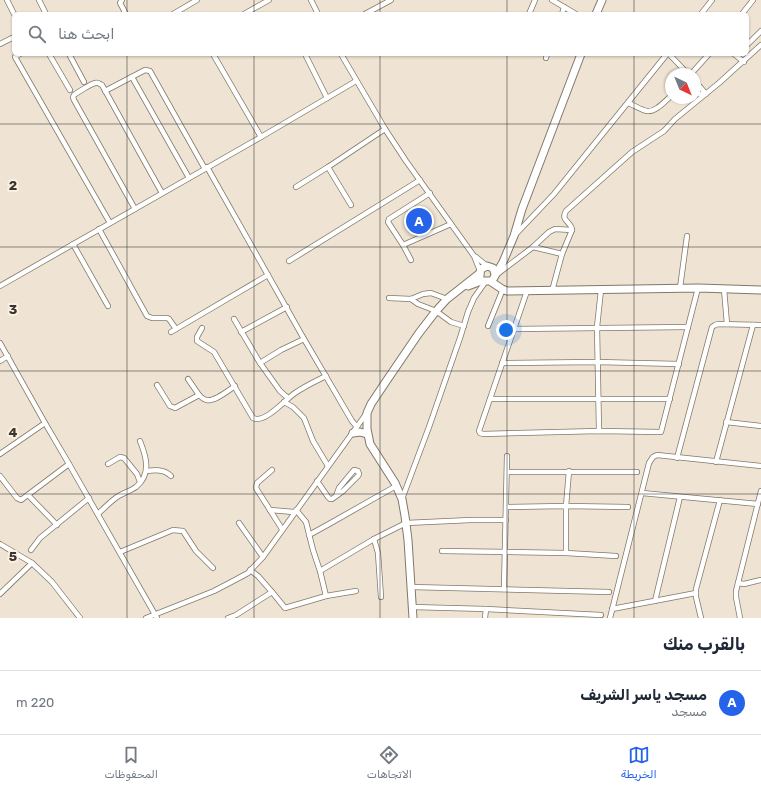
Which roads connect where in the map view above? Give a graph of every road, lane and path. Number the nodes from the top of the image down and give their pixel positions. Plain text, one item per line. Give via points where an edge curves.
1 (7, 0) edge
2 (39, 0) edge
3 (122, 0) edge
4 (197, 0) edge
5 (269, 0) edge
6 (311, 0) edge
7 (391, 0) edge
8 (535, 0) edge
9 (552, 0) edge
10 (602, 0) edge
11 (712, 0) edge
12 (753, 0) edge
13 (564, 7) junction
14 (13, 12) edge
15 (45, 12) edge
16 (125, 12) edge
17 (176, 12) edge
18 (248, 12) edge
19 (317, 12) edge
20 (369, 12) edge
21 (530, 12) edge
22 (563, 12) edge
23 (573, 12) edge
24 (597, 12) edge
25 (703, 12) edge
26 (744, 12) edge
27 (761, 31) edge
28 (12, 38) edge
29 (749, 43) edge
30 (0, 44) edge
31 (761, 45) edge
32 (17, 56) edge
33 (50, 56) edge
34 (70, 56) edge
35 (214, 56) edge
36 (306, 56) edge
37 (342, 56) edge
38 (580, 56) edge
39 (666, 56) edge
40 (670, 56) edge
41 (707, 56) edge
42 (737, 56) edge
43 (744, 62) junction
44 (683, 68) edge
45 (696, 68) edge
46 (132, 77) junction
47 (356, 81) junction
48 (84, 82) dead end
49 (701, 89) edge
50 (70, 90) dead end
51 (105, 90) junction
52 (701, 94) edge
53 (706, 94) junction
54 (327, 98) junction
55 (665, 101) edge
56 (628, 103) junction
57 (385, 129) junction
58 (261, 137) junction
59 (206, 168) junction
60 (328, 168) junction
61 (189, 178) junction
62 (420, 180) junction
63 (296, 187) dead end
64 (162, 193) junction
65 (430, 193) junction
66 (351, 205) dead end
67 (135, 209) junction
68 (110, 223) junction
69 (451, 224) junction
70 (99, 229) junction
71 (572, 230) junction
72 (514, 236) junction
73 (687, 236) dead end
74 (73, 244) junction
75 (403, 245) junction
76 (533, 246) junction
77 (506, 254) junction
78 (562, 254) junction
79 (474, 256) junction
80 (289, 260) dead end
81 (411, 260) dead end
82 (488, 266) junction
83 (480, 272) junction
84 (268, 275) junction
85 (490, 278) junction
86 (0, 286) edge
87 (680, 288) junction
88 (698, 288) junction
89 (502, 289) junction
90 (724, 289) junction
91 (601, 290) junction
92 (761, 290) edge
93 (458, 291) junction
94 (527, 291) junction
95 (552, 291) junction
96 (389, 298) dead end
97 (410, 299) junction
98 (447, 299) junction
99 (108, 306) dead end
100 (287, 307) junction
101 (436, 311) junction
102 (234, 319) dead end
103 (726, 324) junction
104 (753, 325) junction
105 (464, 326) junction
106 (488, 326) dead end
107 (688, 326) junction
108 (761, 326) edge
109 (597, 327) junction
110 (202, 328) dead end
111 (176, 329) junction
112 (514, 329) junction
113 (171, 332) dead end
114 (241, 332) junction
115 (304, 339) junction
116 (0, 343) edge
117 (8, 356) junction
118 (0, 361) edge
119 (597, 362) junction
120 (260, 363) junction
121 (502, 363) junction
122 (679, 364) junction
123 (326, 376) junction
124 (188, 379) dead end
125 (157, 385) dead end
126 (236, 386) junction
127 (198, 395) junction
128 (598, 399) junction
129 (670, 399) junction
130 (286, 400) junction
131 (490, 400) junction
132 (367, 413) junction
133 (726, 422) junction
134 (44, 423) junction
135 (761, 426) edge
136 (355, 430) junction
137 (599, 431) junction
138 (367, 434) junction
139 (140, 441) dead end
140 (0, 454) edge
141 (507, 456) dead end
142 (677, 458) junction
143 (716, 462) junction
144 (69, 464) junction
145 (108, 464) dead end
146 (328, 466) junction
147 (761, 466) edge
148 (272, 470) dead end
149 (146, 471) junction
150 (507, 472) junction
151 (569, 472) junction
152 (637, 472) dead end
153 (0, 476) edge
154 (171, 476) dead end
155 (317, 481) junction
156 (140, 482) junction
157 (396, 486) junction
158 (761, 491) edge
159 (642, 493) junction
160 (28, 495) junction
161 (336, 496) junction
162 (680, 497) junction
163 (89, 498) junction
164 (402, 498) junction
165 (720, 500) junction
166 (758, 504) junction
167 (566, 506) junction
168 (506, 507) junction
169 (628, 507) dead end
170 (270, 510) junction
171 (295, 511) junction
172 (98, 514) junction
173 (506, 520) junction
174 (239, 523) dead end
175 (406, 523) junction
176 (57, 525) junction
177 (282, 529) junction
178 (309, 535) junction
179 (374, 539) junction
180 (0, 544) edge
181 (31, 550) dead end
182 (442, 551) dead end
183 (120, 552) junction
184 (504, 552) junction
185 (566, 553) junction
186 (616, 556) dead end
187 (263, 557) junction
188 (32, 564) junction
189 (213, 568) dead end
190 (250, 570) junction
191 (320, 571) junction
192 (761, 580) edge
193 (738, 583) junction
194 (411, 587) junction
195 (504, 589) junction
196 (356, 591) dead end
197 (272, 592) junction
198 (609, 592) dead end
199 (696, 593) junction
200 (0, 594) edge
201 (326, 596) junction
202 (381, 597) dead end
203 (655, 601) junction
204 (412, 607) junction
205 (486, 609) junction
206 (612, 609) junction
207 (560, 612) junction
208 (601, 615) dead end
209 (156, 616) edge
210 (592, 616) edge
211 (80, 618) edge
212 (146, 618) edge
213 (228, 618) edge
214 (413, 618) edge
215 (485, 618) edge
216 (559, 618) edge
217 (610, 618) edge
218 (701, 618) edge
219 (740, 618) edge

1 - 14 street
2 - 15 street
3 - 16 street via 120,3
4 - 17 street
5 - 18 street
6 - 19 street
7 - 20 street
8 - 21 street
9 - 13 street
10 - 24 main road
11 - 25 street
12 - 26 street
13 - 22 street
13 - 23 street
27 - 29 street
28 - 30 street
31 - 43 street
32 - 68 street
33 - 50 street
34 - 48 street
35 - 58 street
36 - 54 street
37 - 47 street
38 - 72 main road
39 - 56 street
40 - 44 street
41 - 45 street
42 - 43 street
43 - 53 street
46 - 51 street
46 - 59 street via 145,70 151,73
46 - 61 street
47 - 54 street
47 - 57 street
49 - 53 street
51 - 64 street
51 - 67 street via 97,83 73,97
52 - 53 street
53 - 71 street via 664,130 632,152 571,206 564,219
54 - 58 street
55 - 56 street via 653,110 646,111
56 - 72 street via 554,194
57 - 60 street
57 - 62 street
58 - 59 street
59 - 61 street
59 - 84 street
60 - 63 street
60 - 66 street
61 - 64 street
62 - 65 street
62 - 80 street
64 - 67 street
65 - 69 street
65 - 75 street via 389,219 388,222
67 - 68 street
68 - 70 street
69 - 75 street
69 - 79 street
70 - 74 street
70 - 111 street via 147,316 167,318
71 - 76 street via 555,229
71 - 78 street
72 - 77 main road
73 - 87 street
74 - 86 street
74 - 99 street
75 - 81 street
76 - 78 street
76 - 85 street
77 - 82 main road via 500,261
77 - 85 main road
78 - 95 street
79 - 82 street
79 - 83 street
82 - 83 main road via 483,267
82 - 85 main road via 493,268
83 - 85 main road via 481,277
83 - 93 main road
84 - 100 street
84 - 111 street
85 - 89 main road
85 - 93 main road
85 - 105 street via 472,302
87 - 88 main road
87 - 91 main road
88 - 90 main road
88 - 107 street
89 - 94 main road
89 - 106 street
90 - 92 main road
90 - 103 street
91 - 95 main road
91 - 109 street
93 - 98 main road
94 - 95 main road
94 - 112 street
96 - 97 street
97 - 98 street via 431,293
97 - 101 street
98 - 101 main road
100 - 114 street
100 - 115 street
101 - 105 street via 451,322
101 - 132 main road via 385,382
102 - 114 street
103 - 104 street
103 - 142 street via 716,324 711,329
104 - 108 street
104 - 133 street
105 - 164 street
107 - 109 street
107 - 122 street
109 - 112 street
109 - 119 street
110 - 126 street via 197,341 214,352
111 - 113 street
112 - 121 street
114 - 120 street
115 - 120 street
115 - 123 street
116 - 117 street
117 - 118 street
117 - 134 street
119 - 121 street
119 - 122 street
119 - 128 street
120 - 130 street
121 - 131 street
122 - 129 street
123 - 130 street
123 - 136 street
124 - 127 street
125 - 127 street via 173,408
126 - 127 street via 213,400 208,401
126 - 130 street via 253,418 259,420
128 - 129 street
128 - 131 street
128 - 137 street
129 - 137 street via 661,432
130 - 146 street via 304,418 313,442
131 - 137 street via 479,431 483,434
132 - 136 street
132 - 138 main road
133 - 135 street
133 - 143 street
134 - 140 street
134 - 144 street
136 - 138 main road
136 - 146 street
138 - 157 main road
139 - 149 street via 145,455
141 - 150 street
142 - 143 street
142 - 159 street via 657,455 653,457 649,463
143 - 147 street
144 - 160 street
144 - 163 street
145 - 156 street via 120,457 124,458
146 - 155 street
148 - 170 street via 256,486
149 - 154 street via 163,471
149 - 156 street
150 - 151 street
150 - 168 street
151 - 152 street
151 - 167 street
153 - 160 street via 19,500
155 - 161 street via 330,499
155 - 171 street
156 - 172 street
157 - 164 main road
157 - 178 street
158 - 166 street
159 - 162 street
159 - 206 street
160 - 176 street
161 - 161 street via 339,488 354,470 358,471 358,476
162 - 165 street
162 - 203 street
163 - 172 street
163 - 176 street
164 - 175 main road
165 - 166 street
165 - 199 street
166 - 193 street
167 - 168 street
167 - 169 street
167 - 185 street
168 - 173 street
170 - 171 street
170 - 177 street
171 - 177 street
171 - 178 street via 306,522
172 - 183 street
173 - 175 street
173 - 184 street
174 - 187 street
175 - 179 street
175 - 194 main road
176 - 181 street via 40,538
177 - 187 street
178 - 191 street
179 - 191 street
179 - 202 street via 378,553
180 - 188 street
182 - 184 street
183 - 189 street via 173,530 183,531 196,551
183 - 209 street
184 - 185 street
184 - 195 street
185 - 186 street
187 - 190 street
188 - 200 street
188 - 211 street via 52,582
190 - 197 street
190 - 209 street via 214,591
191 - 201 street
192 - 193 street
193 - 219 street via 736,597
194 - 195 street
194 - 204 main road
195 - 198 street
196 - 201 street
197 - 201 street via 285,608
197 - 213 street
199 - 203 street
199 - 218 street
203 - 206 street
204 - 205 street
204 - 214 main road
205 - 207 street
205 - 215 street
206 - 217 street
207 - 210 street
207 - 216 street
208 - 210 street
209 - 212 street

